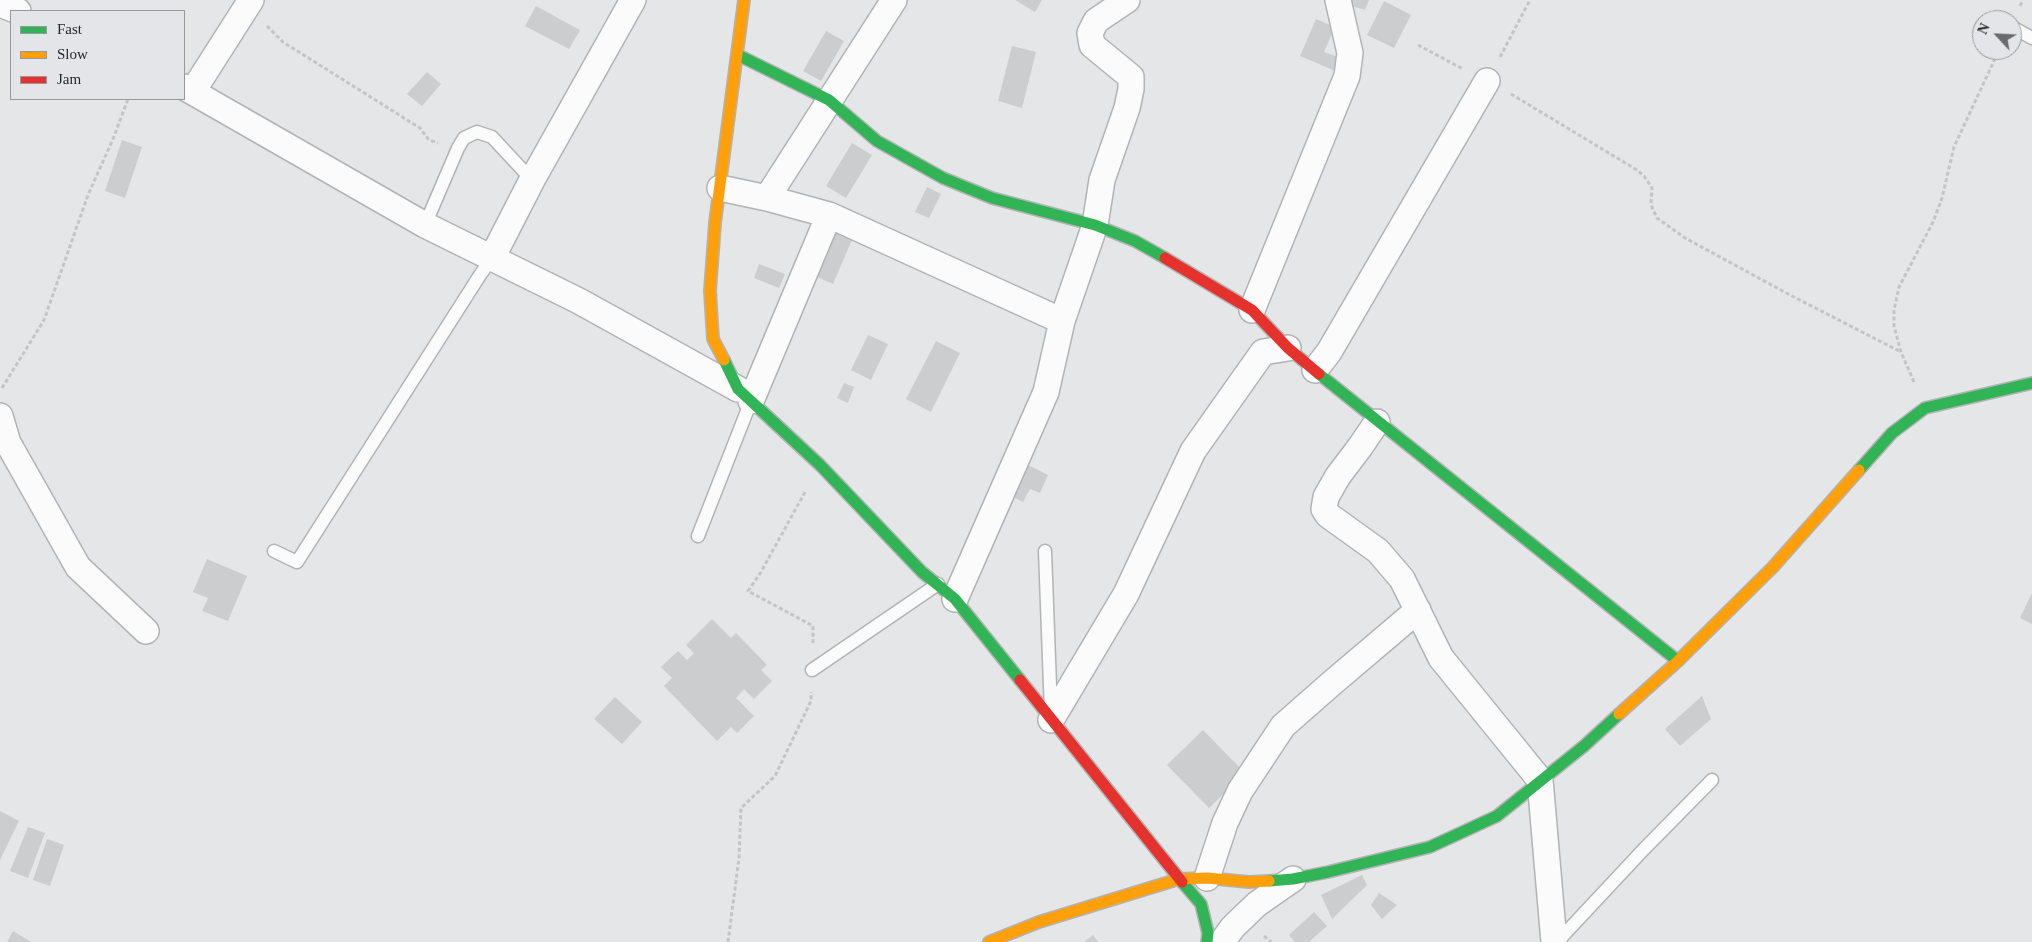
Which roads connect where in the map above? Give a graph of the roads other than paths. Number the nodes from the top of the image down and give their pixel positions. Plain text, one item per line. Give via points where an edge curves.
1 (633, 0) edge
2 (744, 0) edge
3 (894, 0) edge
4 (1127, 0) edge
5 (1338, 0) edge
6 (0, 4) edge
7 (249, 4) edge
8 (15, 10) edge
9 (738, 55) junction
10 (1487, 81) road end
11 (188, 89) edge
12 (829, 100) junction
13 (532, 180) junction
14 (720, 188) junction
15 (768, 198) junction
16 (828, 215) junction
17 (425, 225) junction
18 (1095, 226) junction
19 (492, 258) junction
20 (1252, 310) junction
21 (1062, 322) junction
22 (1288, 348) junction
23 (1315, 370) junction
24 (2032, 383) edge
25 (745, 395) junction
26 (0, 416) edge
27 (1376, 422) junction
28 (698, 536) dead end
29 (274, 551) dead end
30 (1045, 551) dead end
31 (947, 592) junction
32 (1418, 610) junction
33 (146, 631) dead end
34 (1678, 660) junction
35 (812, 670) road end
36 (1052, 720) junction
37 (1540, 780) junction
38 (1712, 780) dead end
39 (1207, 878) junction
40 (1179, 879) junction
41 (1293, 879) junction
42 (989, 942) edge
43 (1208, 942) edge
44 (1222, 942) edge
45 (1556, 942) edge

1 - 13 street
2 - 9 street
3 - 12 street
4 - 18 street via 1096,20 1090,33 1092,45 1131,77 1127,108 1102,180
5 - 20 street via 1350,53 1347,76
6 - 8 street
7 - 11 street
9 - 12 street
9 - 14 street
10 - 23 street via 1329,352
11 - 17 street
12 - 15 street
12 - 18 street via 877,142 943,178 992,198
13 - 17 lane via 492,137 478,132 464,138 458,148
13 - 19 street
14 - 15 street
14 - 25 street via 710,291 713,339
15 - 16 street
16 - 21 street
16 - 25 street
17 - 19 street
18 - 20 street via 1135,241
18 - 21 street
19 - 25 street via 579,301
19 - 29 lane via 297,562
20 - 22 street
21 - 31 street via 1046,392
22 - 23 street
22 - 36 street via 1263,352 1193,451 1126,594
23 - 27 street
24 - 34 street via 1924,408 1892,433 1773,567
25 - 28 lane
25 - 31 street via 820,465 922,572
26 - 33 street via 8,443 78,567
27 - 32 street via 1338,476 1326,497 1324,509 1378,551 1402,579
27 - 34 street
30 - 36 lane
31 - 35 lane
31 - 36 street
32 - 37 street via 1441,658
32 - 39 street via 1283,726 1240,791
34 - 37 street via 1584,746
36 - 40 street
37 - 41 street via 1497,816 1430,847
37 - 45 street
38 - 45 lane
39 - 40 street
39 - 41 street via 1249,882
40 - 42 street via 1040,922
40 - 43 street via 1201,904
41 - 44 street via 1257,904

